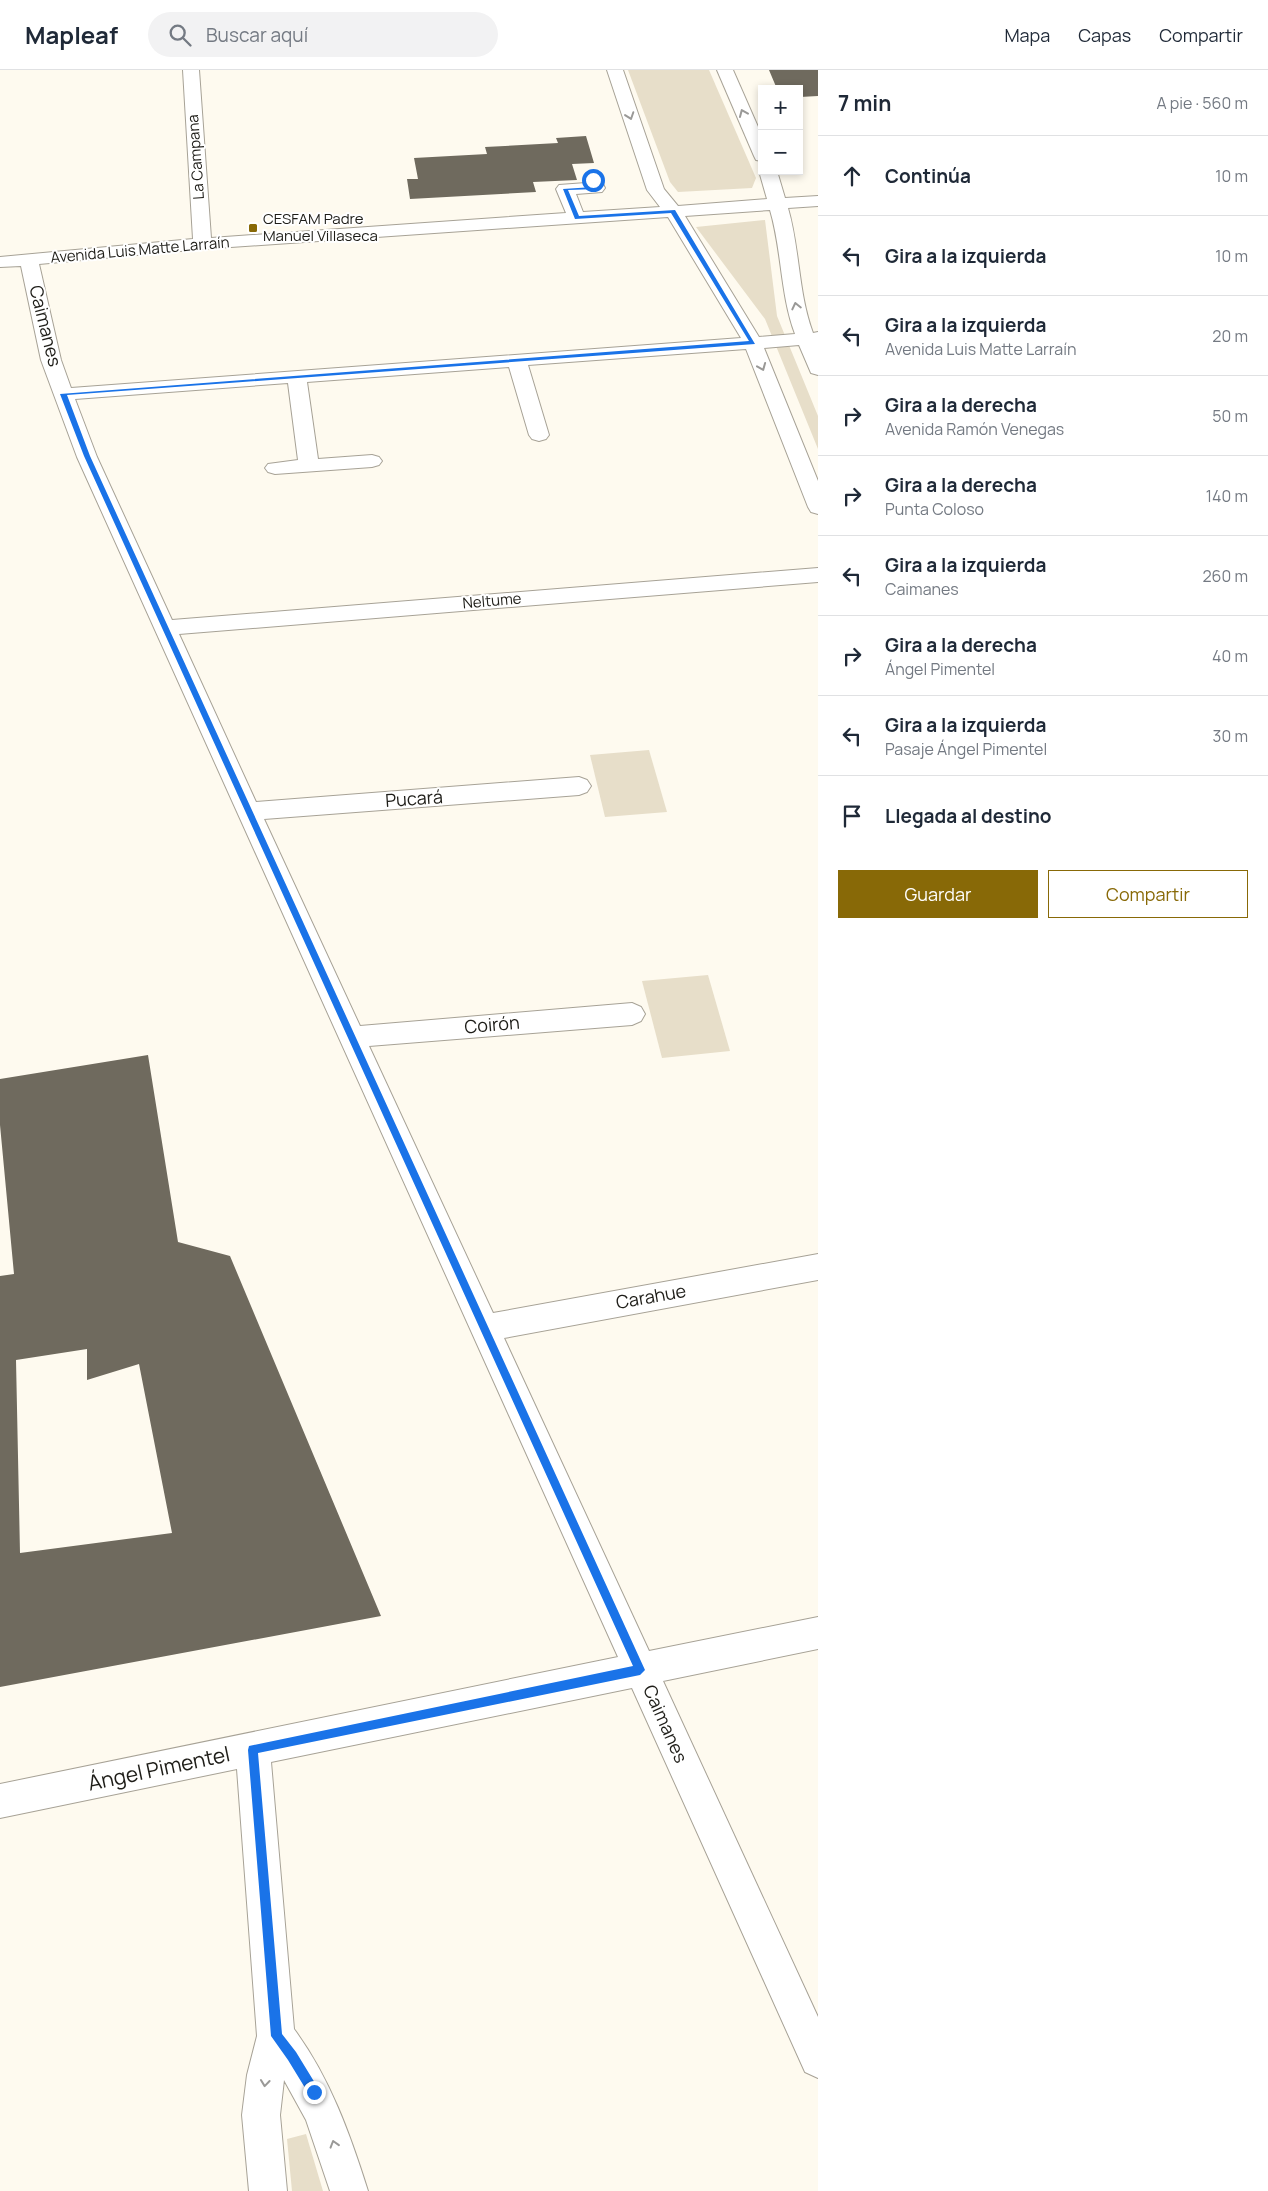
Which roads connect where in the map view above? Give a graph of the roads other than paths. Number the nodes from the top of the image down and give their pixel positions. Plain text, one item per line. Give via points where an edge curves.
1 (191, 70) edge
2 (615, 70) edge
3 (725, 70) edge
4 (758, 147) edge
5 (769, 175) edge
6 (593, 180) dead end
7 (818, 201) edge
8 (778, 203) junction
9 (673, 211) junction
10 (577, 218) junction
11 (202, 244) junction
12 (30, 260) junction
13 (0, 262) edge
14 (812, 338) edge
15 (753, 343) junction
16 (518, 360) junction
17 (818, 369) edge
18 (297, 376) junction
19 (63, 394) junction
20 (539, 435) dead end
21 (372, 461) dead end
22 (309, 465) junction
23 (275, 468) dead end
24 (818, 507) edge
25 (818, 575) edge
26 (165, 628) junction
27 (579, 786) dead end
28 (249, 811) junction
29 (632, 1014) dead end
30 (352, 1037) junction
31 (818, 1267) edge
32 (484, 1328) junction
33 (818, 1633) edge
34 (640, 1670) junction
35 (253, 1750) junction
36 (0, 1802) edge
37 (276, 2036) junction
38 (818, 2059) edge
39 (268, 2191) edge
40 (349, 2191) edge

1 - 11 street, La Campana
2 -> 9 street via 656,190
4 -> 3 street
5 - 8 street
6 - 10 street via 596,188 565,189
7 - 8 street, Avenida Luis Matte Larraín
8 - 9 street, Avenida Luis Matte Larraín
14 -> 8 street via 794,297
9 - 10 street, Avenida Luis Matte Larraín
9 - 15 street
10 - 11 street, Avenida Luis Matte Larraín
11 - 12 street, Avenida Luis Matte Larraín
12 - 13 street, Avenida Luis Matte Larraín
12 - 19 street, Caimanes via 43,328
14 - 15 street
14 - 17 street
15 - 16 street
15 -> 24 street
16 - 18 street
16 - 20 street
18 - 19 street
18 - 22 street
19 - 26 street, Caimanes via 87,456
21 - 22 street
22 - 23 street
25 - 26 street, Neltume
26 - 28 street, Caimanes
27 - 28 street, Pucará
28 - 30 street, Caimanes
29 - 30 street, Coirón
30 - 32 street, Caimanes
31 - 32 street, Carahue
32 - 34 street, Caimanes
33 - 34 street, Ángel Pimentel
34 - 35 street, Ángel Pimentel
34 - 38 street, Caimanes
35 - 36 street, Ángel Pimentel
35 - 37 street
37 -> 39 street via 266,2075 261,2115
40 -> 37 street via 328,2124 314,2092

